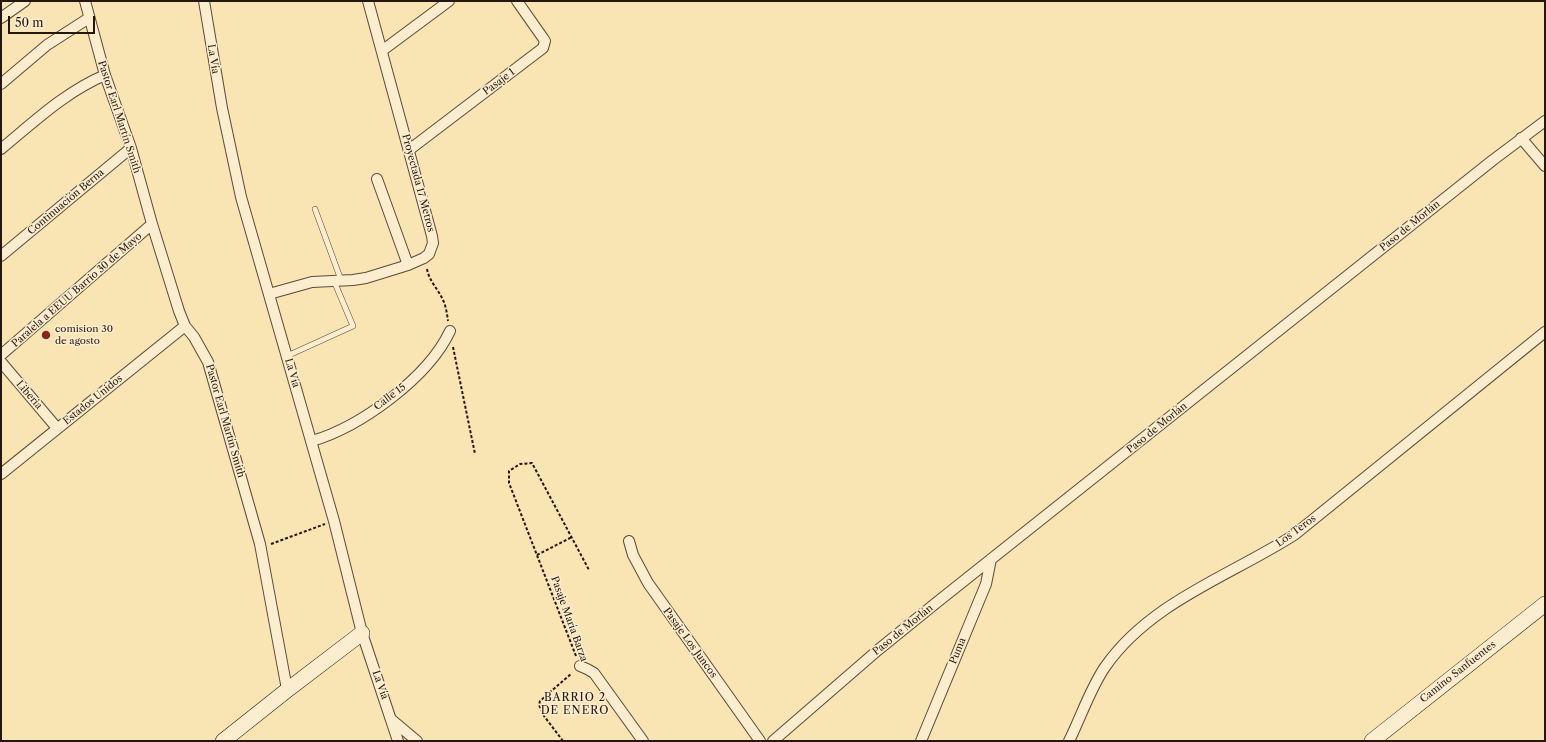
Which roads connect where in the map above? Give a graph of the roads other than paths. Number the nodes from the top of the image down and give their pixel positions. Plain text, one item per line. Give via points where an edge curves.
1 (25, 1) edge
2 (85, 1) edge
3 (204, 1) edge
4 (368, 1) edge
5 (449, 1) edge
6 (517, 1) edge
7 (1, 18) edge
8 (89, 18) junction
9 (383, 50) junction
10 (105, 75) junction
11 (1, 84) edge
12 (1545, 121) edge
13 (1521, 138) junction
14 (131, 148) junction
15 (1, 149) edge
16 (409, 150) junction
17 (1545, 166) edge
18 (377, 179) dead end
19 (315, 209) dead end
20 (152, 224) junction
21 (1, 256) edge
22 (408, 265) junction
23 (337, 280) junction
24 (269, 294) junction
25 (185, 326) junction
26 (450, 331) road end
27 (1545, 332) edge
28 (1, 355) edge
29 (287, 356) junction
30 (1, 362) edge
31 (57, 428) junction
32 (312, 442) junction
33 (1, 474) edge
34 (629, 541) dead end
35 (991, 560) junction
36 (1545, 604) edge
37 (362, 633) junction
38 (580, 666) road end
39 (286, 691) junction
40 (392, 720) junction
41 (223, 741) edge
42 (398, 741) edge
43 (417, 741) edge
44 (643, 741) edge
45 (760, 741) edge
46 (773, 741) edge
47 (922, 741) edge
48 (1069, 741) edge
49 (1372, 741) edge

1 - 7 street
2 - 8 street, Pastor Earl Martín Smith
3 - 24 street, La Vía via 234,168
4 - 9 street, Proyectada 17 Metros
5 - 9 street
6 - 16 street, Pasaje 1 via 545,41 543,48
8 - 10 street, Pastor Earl Martín Smith
8 - 11 street via 47,45
9 - 16 street, Proyectada 17 Metros
10 - 14 street, Pastor Earl Martín Smith
10 - 15 street via 66,96
12 - 13 street, Paso de Morlán
13 - 17 street
13 - 35 street, Paso de Morlán
14 - 20 street, Pastor Earl Martín Smith
14 - 21 street, Continuación Berna
16 - 22 street, Proyectada 17 Metros via 432,236 432,249 424,258
18 - 22 street
19 - 23 lane
20 - 25 street, Pastor Earl Martín Smith
20 - 28 street, Paralela a EEUU Barrio 30 de Mayo
22 - 23 street via 366,278
23 - 24 street via 312,282
23 - 29 lane via 352,326
24 - 29 street, La Vía
25 - 31 street, Estados Unidos
25 - 39 street, Pastor Earl Martín Smith via 208,362 260,544
26 - 32 street, Calle 15 via 444,344 429,362 401,389 362,418
27 - 48 street, Los Teros via 1294,535 1174,604 1136,631 1100,676
29 - 32 street, La Vía
30 - 31 street, Liberia
31 - 33 street, Estados Unidos
32 - 37 street, La Vía
34 - 45 street, Pasaje Los Juncos via 633,555 648,583
35 - 46 street, Paso de Morlán via 878,650
35 - 47 street, Puma via 986,584
36 - 49 street, Camino Sanfuentes
37 - 39 street
37 - 40 street, La Vía
38 - 44 street via 594,673
39 - 41 street
40 - 42 street, La Vía
40 - 43 street

